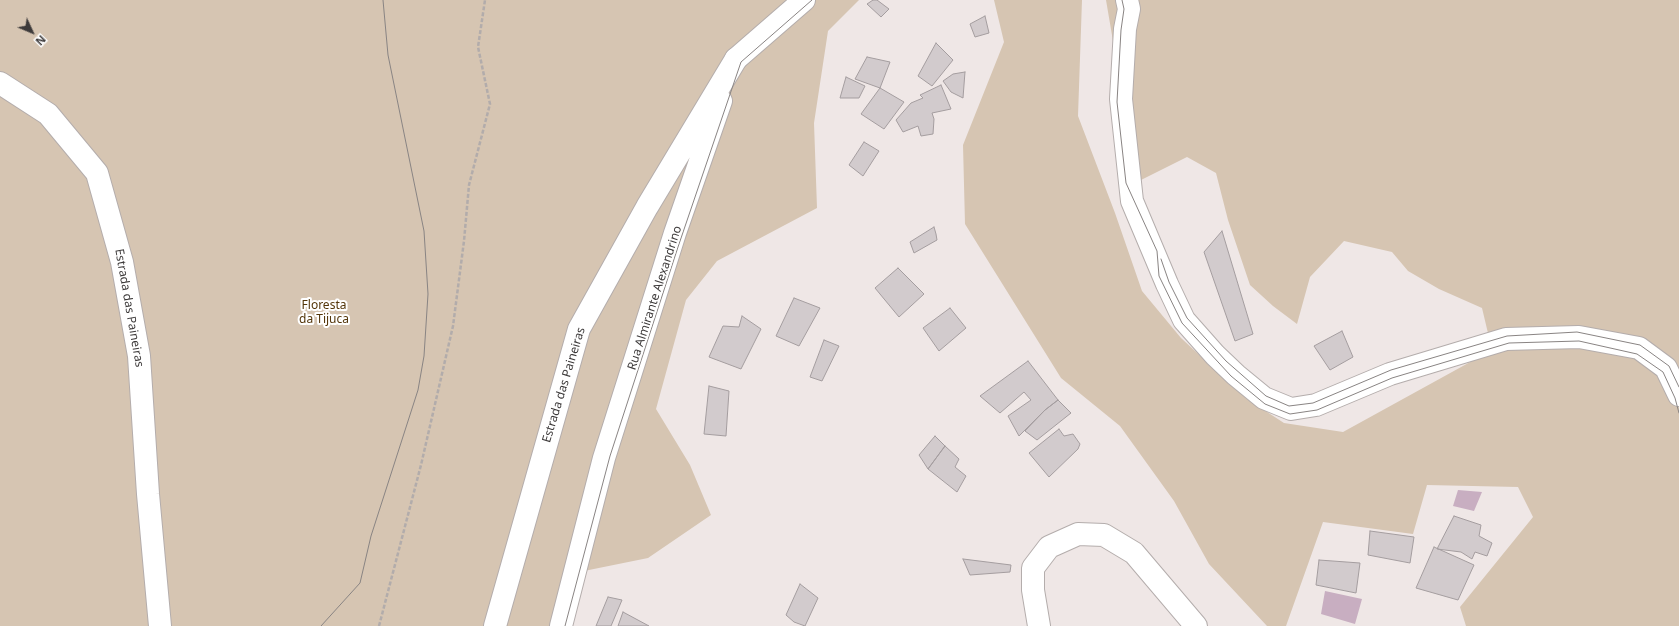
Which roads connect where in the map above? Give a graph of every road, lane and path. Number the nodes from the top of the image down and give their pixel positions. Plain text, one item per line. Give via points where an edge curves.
1 (485, 0) edge
2 (804, 0) edge
3 (1127, 0) edge
4 (736, 59) junction
5 (0, 83) edge
6 (1679, 395) edge
7 (160, 626) edge
8 (379, 626) edge
9 (495, 626) edge
10 (561, 626) edge
11 (1039, 626) edge
12 (1196, 626) edge

1 - 8 path via 478,47 490,104 469,185 453,326 421,465
2 - 4 street, Rua Almirante Alexandrino
3 - 6 street via 1121,99 1132,201 1184,320 1214,355 1264,398 1291,409 1316,406 1390,374 1506,339 1578,337 1638,348 1666,368
4 - 9 street, Estrada das Paineiras via 647,207 579,329
4 - 10 street, Rua Almirante Alexandrino via 675,233 604,458
5 - 7 street, Estrada das Paineiras via 48,114 97,174 122,262 139,356
11 - 12 street via 1033,590 1033,568 1049,547 1078,534 1104,535 1134,553

